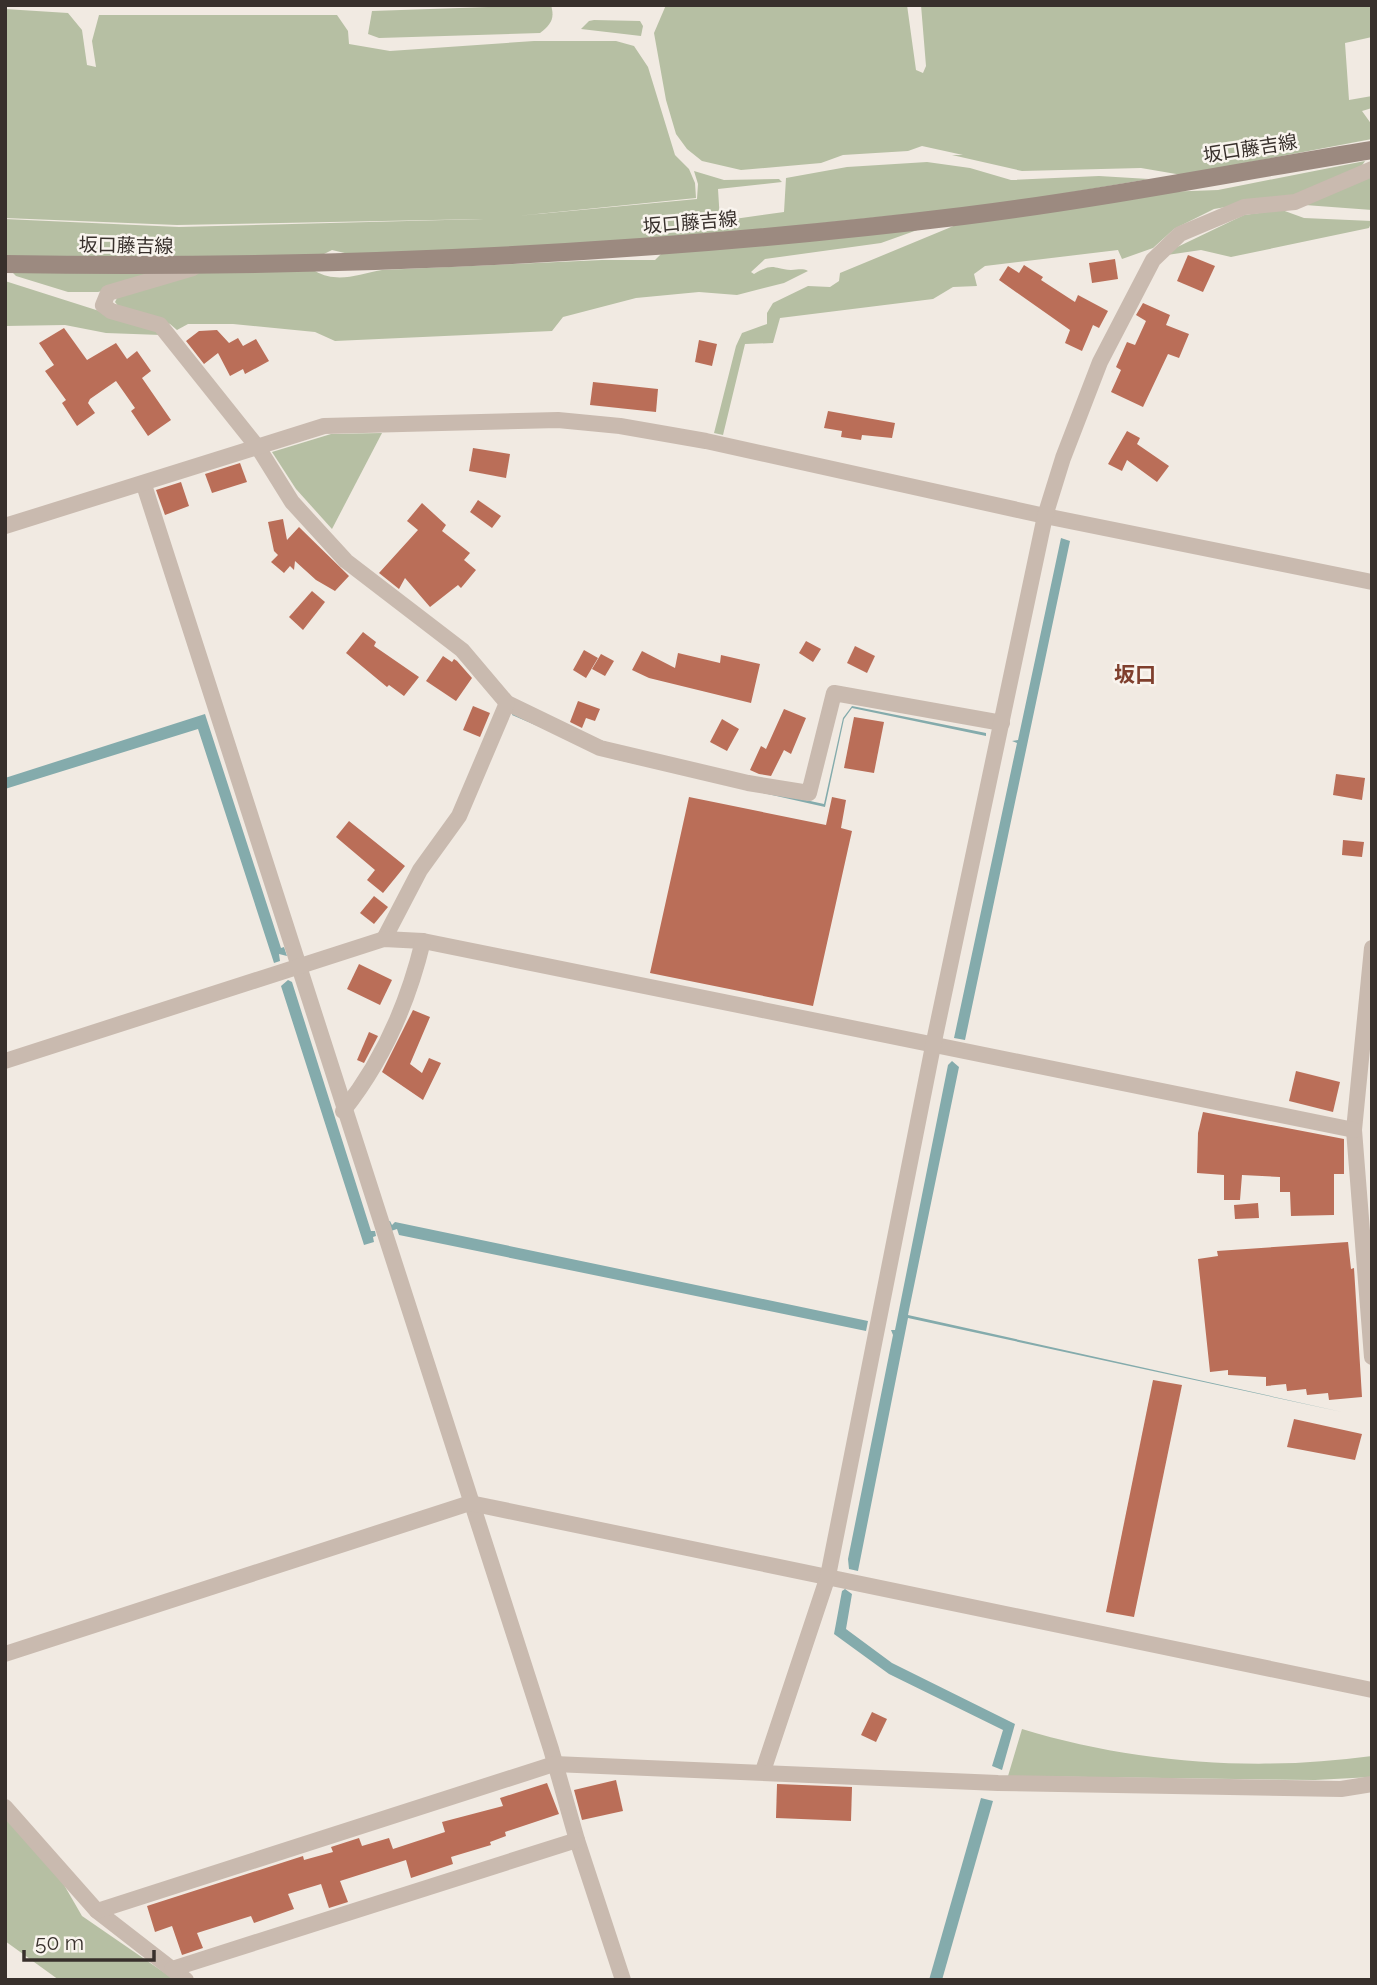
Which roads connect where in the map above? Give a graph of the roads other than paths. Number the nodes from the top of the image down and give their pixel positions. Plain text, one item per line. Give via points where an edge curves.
1 (1372, 150) edge
2 (1372, 169) edge
3 (5, 264) edge
4 (195, 267) junction
5 (259, 449) junction
6 (144, 485) junction
7 (1045, 516) junction
8 (5, 526) edge
9 (1372, 582) edge
10 (507, 703) junction
11 (1002, 723) junction
12 (384, 939) junction
13 (423, 941) junction
14 (1372, 948) edge
15 (297, 965) junction
16 (933, 1046) junction
17 (5, 1060) edge
18 (1366, 1076) edge
19 (343, 1111) junction
20 (1354, 1130) junction
21 (1367, 1239) edge
22 (1372, 1357) edge
23 (470, 1503) junction
24 (828, 1576) junction
25 (5, 1654) edge
26 (1372, 1689) edge
27 (554, 1763) junction
28 (763, 1771) junction
29 (1372, 1784) edge
30 (5, 1807) edge
31 (577, 1840) junction
32 (97, 1911) junction
33 (172, 1969) junction
34 (186, 1980) edge
35 (623, 1980) edge

1 - 4 main road, 坂口藤吉線 via 967,215 825,232 536,256
2 - 7 street via 1295,202 1244,207 1180,234 1153,260 1100,362
3 - 4 main road, 坂口藤吉線
4 - 5 street via 108,293 103,306 160,325
5 - 6 street
5 - 7 street via 324,426 558,420 706,441
5 - 10 street via 292,502 346,561 462,650
6 - 8 street
6 - 15 street
7 - 9 street
7 - 11 street
10 - 11 street via 600,748 809,793 834,693
10 - 12 street via 459,816 420,870
11 - 16 street
12 - 13 street
12 - 15 street
13 - 16 street
13 - 19 street via 382,1053
14 - 18 street
15 - 17 street
15 - 19 street
16 - 20 street
16 - 24 street
18 - 20 street
19 - 23 street
20 - 21 street
21 - 22 street
23 - 24 street
23 - 25 street
23 - 27 street
24 - 26 street
24 - 28 street
27 - 28 street
27 - 31 street
27 - 32 street
28 - 29 street via 1011,1783 1341,1789
30 - 32 street
31 - 33 street
31 - 35 street
32 - 33 street
33 - 34 street

